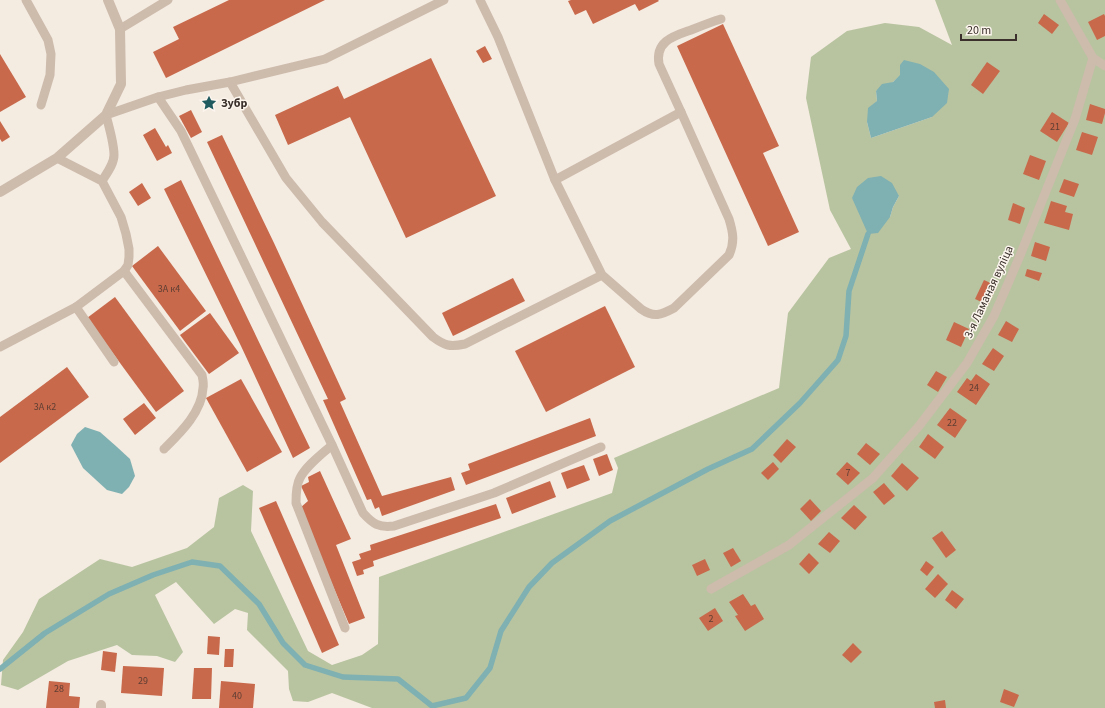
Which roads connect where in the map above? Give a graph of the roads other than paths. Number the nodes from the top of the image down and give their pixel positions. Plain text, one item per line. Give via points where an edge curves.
1 (26, 0) edge
2 (108, 0) edge
3 (168, 0) edge
4 (444, 0) edge
5 (480, 0) edge
6 (1060, 0) edge
7 (721, 19) dead end
8 (120, 29) junction
9 (1093, 58) junction
10 (1105, 66) edge
11 (230, 82) junction
12 (158, 98) junction
13 (41, 105) dead end
14 (682, 112) junction
15 (106, 115) junction
16 (57, 158) junction
17 (555, 180) junction
18 (102, 181) junction
19 (0, 192) edge
20 (124, 272) junction
21 (602, 275) junction
22 (76, 307) junction
23 (0, 347) edge
24 (114, 362) dead end
25 (332, 445) junction
26 (601, 446) dead end
27 (164, 449) dead end
28 (711, 589) dead end
29 (344, 628) dead end

1 - 13 lane via 48,40 51,54 50,75
2 - 8 street
3 - 8 lane
4 - 11 lane via 326,59
5 - 17 lane via 498,37
6 - 9 lane
7 - 14 lane via 672,37 659,52 660,64
8 - 15 street via 121,84
9 - 10 lane
9 - 28 lane, 3-я Ламаная вуліца via 1075,119 1019,258 994,316 967,363 919,426 873,478 789,545
11 - 12 lane
11 - 21 lane via 286,178 322,222 443,345 465,344
12 - 15 lane
12 - 25 lane via 181,131
14 - 17 lane
14 - 21 lane via 729,219 734,237 733,247 729,255 674,308 663,314 647,314
15 - 16 street
15 - 18 lane via 114,156 110,169
16 - 18 lane
16 - 19 street
17 - 21 lane
18 - 20 lane via 121,216 126,234 129,257
20 - 22 lane
20 - 27 lane via 202,376 203,388 194,413
22 - 23 lane
22 - 24 lane
25 - 26 lane via 363,513 375,524 386,527 494,493
25 - 29 lane via 300,478 296,489 296,503

